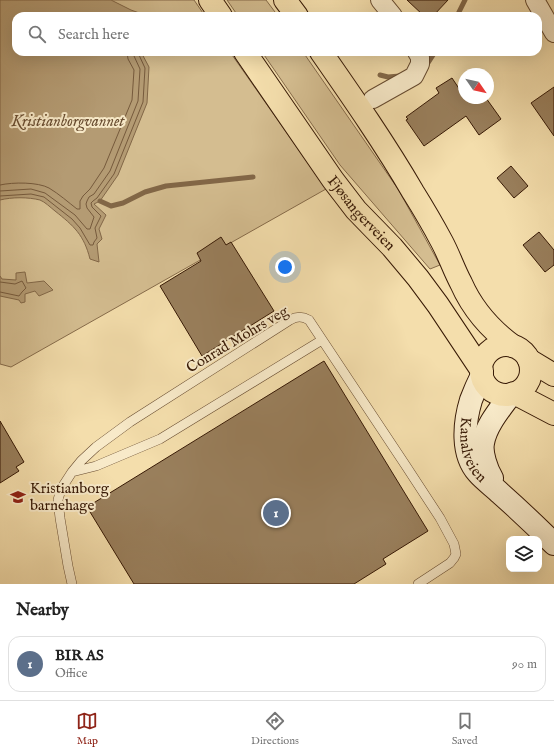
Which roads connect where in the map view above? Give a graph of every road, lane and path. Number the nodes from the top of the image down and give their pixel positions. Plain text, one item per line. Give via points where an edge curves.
1 (210, 0) edge
2 (286, 0) edge
3 (380, 0) edge
4 (535, 0) edge
5 (218, 12) edge
6 (294, 12) edge
7 (389, 12) edge
8 (542, 12) edge
9 (542, 12) edge
10 (554, 33) edge
11 (249, 56) edge
12 (324, 56) edge
13 (419, 56) edge
14 (373, 99) dead end
15 (322, 340) junction
16 (513, 346) junction
17 (529, 360) junction
18 (482, 373) junction
19 (554, 375) edge
20 (512, 394) junction
21 (554, 414) edge
22 (72, 472) junction
23 (501, 493) junction
24 (554, 544) edge
25 (72, 584) edge
26 (418, 584) edge

1 - 5 highway
2 - 6 highway
3 - 7 street
4 - 8 street
9 - 10 street
11 - 18 highway, Fjøsangerveien via 338,186 356,210 418,278
12 - 16 highway via 368,119 413,191 442,242 471,302 492,328
13 - 14 street via 420,64 414,76
15 - 22 lane via 160,439 96,466
15 - 22 lane, Conrad Mohrs veg via 309,320 295,317 130,422 96,447
15 - 26 lane, Conrad Mohrs veg via 440,518 454,544 456,554 450,563
16 - 17 highway via 522,350
16 - 18 highway via 493,348 484,358
17 - 19 highway
17 - 20 highway via 529,380 525,386
18 - 20 highway via 487,385 495,392
18 - 23 main road, Kanalveien via 466,420 468,452 478,473
20 - 21 highway
20 - 23 main road, Kanalveien via 497,413 483,444 489,473
22 - 25 lane, Conrad Mohrs veg via 61,489 58,500
23 - 24 main road, Kanalveien

